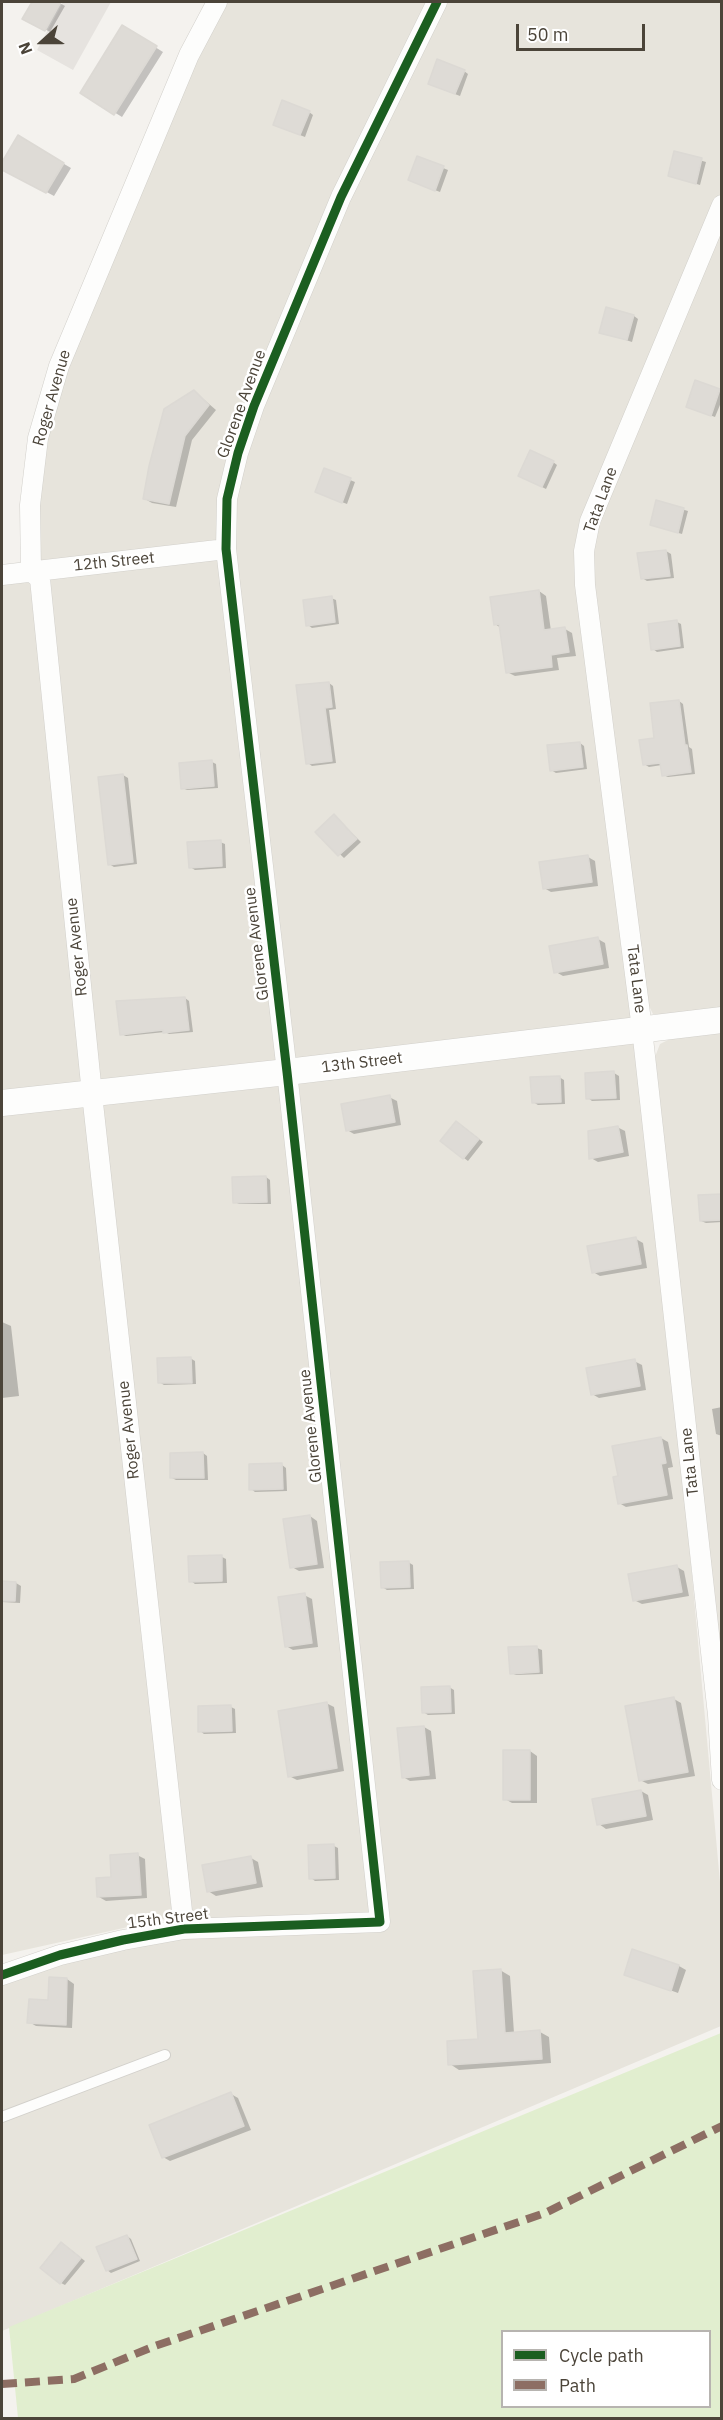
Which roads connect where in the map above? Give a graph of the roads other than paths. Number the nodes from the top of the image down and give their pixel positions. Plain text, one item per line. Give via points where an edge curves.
1 (217, 2) edge
2 (437, 2) edge
3 (722, 205) edge
4 (226, 549) junction
5 (31, 570) junction
6 (2, 575) edge
7 (722, 1020) edge
8 (642, 1029) junction
9 (287, 1072) junction
10 (93, 1094) junction
11 (2, 1103) edge
12 (722, 1779) edge
13 (380, 1922) joint
14 (184, 1929) junction
15 (2, 1975) edge
16 (165, 2055) dead end
17 (2, 2117) edge

1 - 5 street, Roger Avenue via 189,55 58,366 38,438 30,505
2 - 4 street, Glorene Avenue via 341,197 254,406 227,499
3 - 8 street, Tata Lane via 590,521 584,551 585,585
4 - 5 street, 12th Street
4 - 9 street, Glorene Avenue
5 - 6 street, 12th Street
5 - 10 street, Roger Avenue via 40,579
7 - 8 street, 13th Street
8 - 9 street, 13th Street
8 - 12 street, Tata Lane
9 - 10 street, 13th Street
9 - 13 street, Glorene Avenue
10 - 11 street, 13th Street
10 - 14 street, Roger Avenue
13 - 14 street, 15th Street
14 - 15 street, 15th Street via 60,1955
16 - 17 lane

